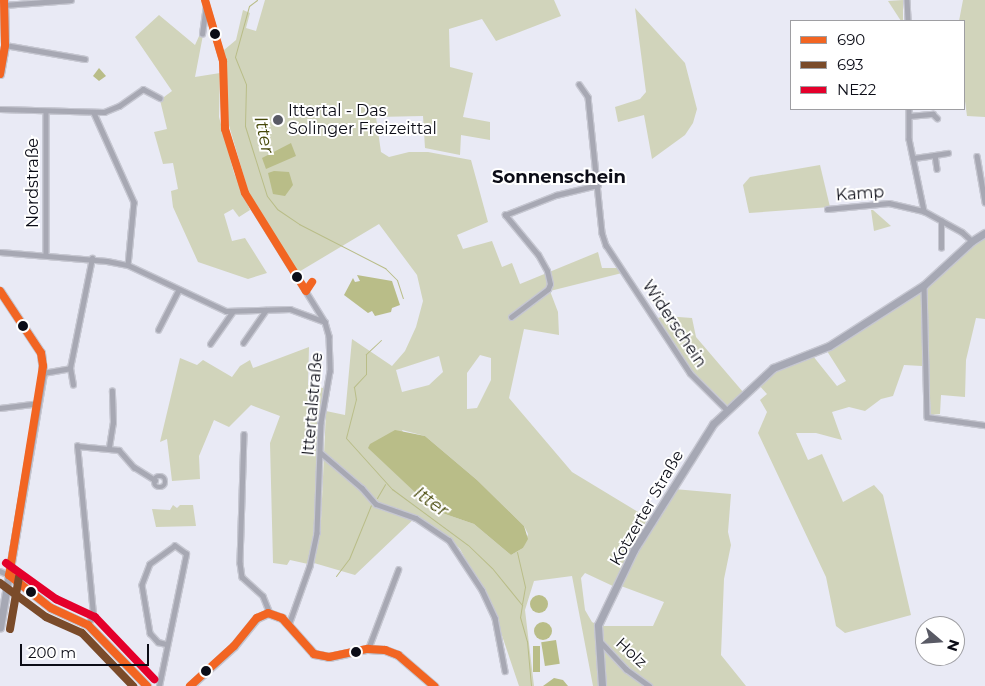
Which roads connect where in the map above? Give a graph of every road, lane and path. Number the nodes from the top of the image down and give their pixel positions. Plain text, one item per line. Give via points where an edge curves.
1 (71, 0) edge
2 (907, 0) edge
3 (206, 2) edge
4 (4, 3) edge
5 (908, 20) edge
6 (202, 34) dead end
7 (5, 45) junction
8 (85, 58) dead end
9 (0, 74) edge
10 (579, 84) dead end
11 (160, 98) dead end
12 (0, 109) edge
13 (909, 110) edge
14 (46, 111) junction
15 (94, 112) junction
16 (908, 116) junction
17 (937, 118) dead end
18 (948, 153) dead end
19 (936, 155) junction
20 (978, 156) dead end
21 (914, 158) junction
22 (938, 168) dead end
23 (598, 185) junction
24 (985, 202) edge
25 (827, 209) dead end
26 (924, 211) junction
27 (941, 221) junction
28 (985, 233) edge
29 (972, 241) junction
30 (941, 248) dead end
31 (0, 252) edge
32 (46, 255) junction
33 (92, 258) junction
34 (128, 265) junction
35 (924, 285) junction
36 (0, 291) edge
37 (178, 291) junction
38 (266, 310) junction
39 (232, 312) junction
40 (511, 317) dead end
41 (324, 322) junction
42 (158, 330) dead end
43 (243, 342) dead end
44 (210, 344) dead end
45 (70, 368) junction
46 (43, 373) junction
47 (73, 385) dead end
48 (112, 391) dead end
49 (40, 402) junction
50 (0, 408) edge
51 (726, 409) junction
52 (985, 425) edge
53 (244, 434) dead end
54 (109, 447) junction
55 (321, 452) junction
56 (155, 480) dead end
57 (398, 570) dead end
58 (0, 571) edge
59 (9, 575) junction
60 (270, 613) junction
61 (88, 625) junction
62 (289, 625) junction
63 (0, 627) edge
64 (597, 637) junction
65 (166, 644) junction
66 (368, 649) junction
67 (505, 671) dead end
68 (147, 686) edge
69 (158, 686) edge
70 (190, 686) edge
71 (434, 686) edge
72 (602, 686) edge
73 (649, 686) edge

1 - 4 street
2 - 5 street
3 - 6 street
3 - 41 street, Ittertalstraße via 223,61 226,129 245,194
4 - 7 street
7 - 8 street
7 - 9 street
10 - 23 street via 588,97
11 - 15 street via 142,89 113,110
12 - 14 street
13 - 16 street
14 - 15 street
14 - 32 street, Nordstraße
15 - 34 street via 134,202
16 - 17 street via 933,114
16 - 21 street
18 - 19 street
19 - 21 street
19 - 22 street
20 - 24 street
21 - 26 street
23 - 40 street via 556,195 505,215 538,255 548,271 550,284 548,289
23 - 51 street, Widerschein via 602,233 624,272 690,373
25 - 26 street, Kamp via 889,203
26 - 27 street, Kamp
27 - 29 street, Kamp
27 - 30 street
28 - 29 street, Kotzerter Straße
29 - 35 street, Kotzerter Straße
31 - 32 street
32 - 33 street
33 - 34 street
33 - 45 street
34 - 37 street
35 - 51 street, Kotzerter Straße via 829,346 773,368
35 - 52 street via 927,417
36 - 46 street via 41,353
37 - 39 street
37 - 42 street
38 - 39 street
38 - 41 street via 290,309
38 - 43 street
39 - 44 street
41 - 55 street, Ittertalstraße via 331,354 321,423
45 - 46 street
45 - 47 street
46 - 49 street
48 - 54 street via 113,423
49 - 50 street
49 - 59 street
51 - 64 street, Kotzerter Straße via 713,424 634,550 598,625
53 - 60 street via 242,577 263,596
54 - 56 street via 123,452 134,466
54 - 61 street via 77,446 93,614
55 - 62 street, Ittertalstraße via 314,551
55 - 67 street via 376,504 412,516 449,540 482,590 495,618
57 - 66 street
58 - 59 street
59 - 61 street via 51,608
59 - 63 street
60 - 62 street
60 - 70 street via 256,618 234,646
61 - 68 street
62 - 66 street via 305,647 319,656 330,657
64 - 72 street, Kotzerter Straße
64 - 73 street, Holz via 626,669
65 - 65 street via 186,554 178,547 171,547 150,564 142,585 150,634 158,642
65 - 69 street
66 - 71 street via 395,654

